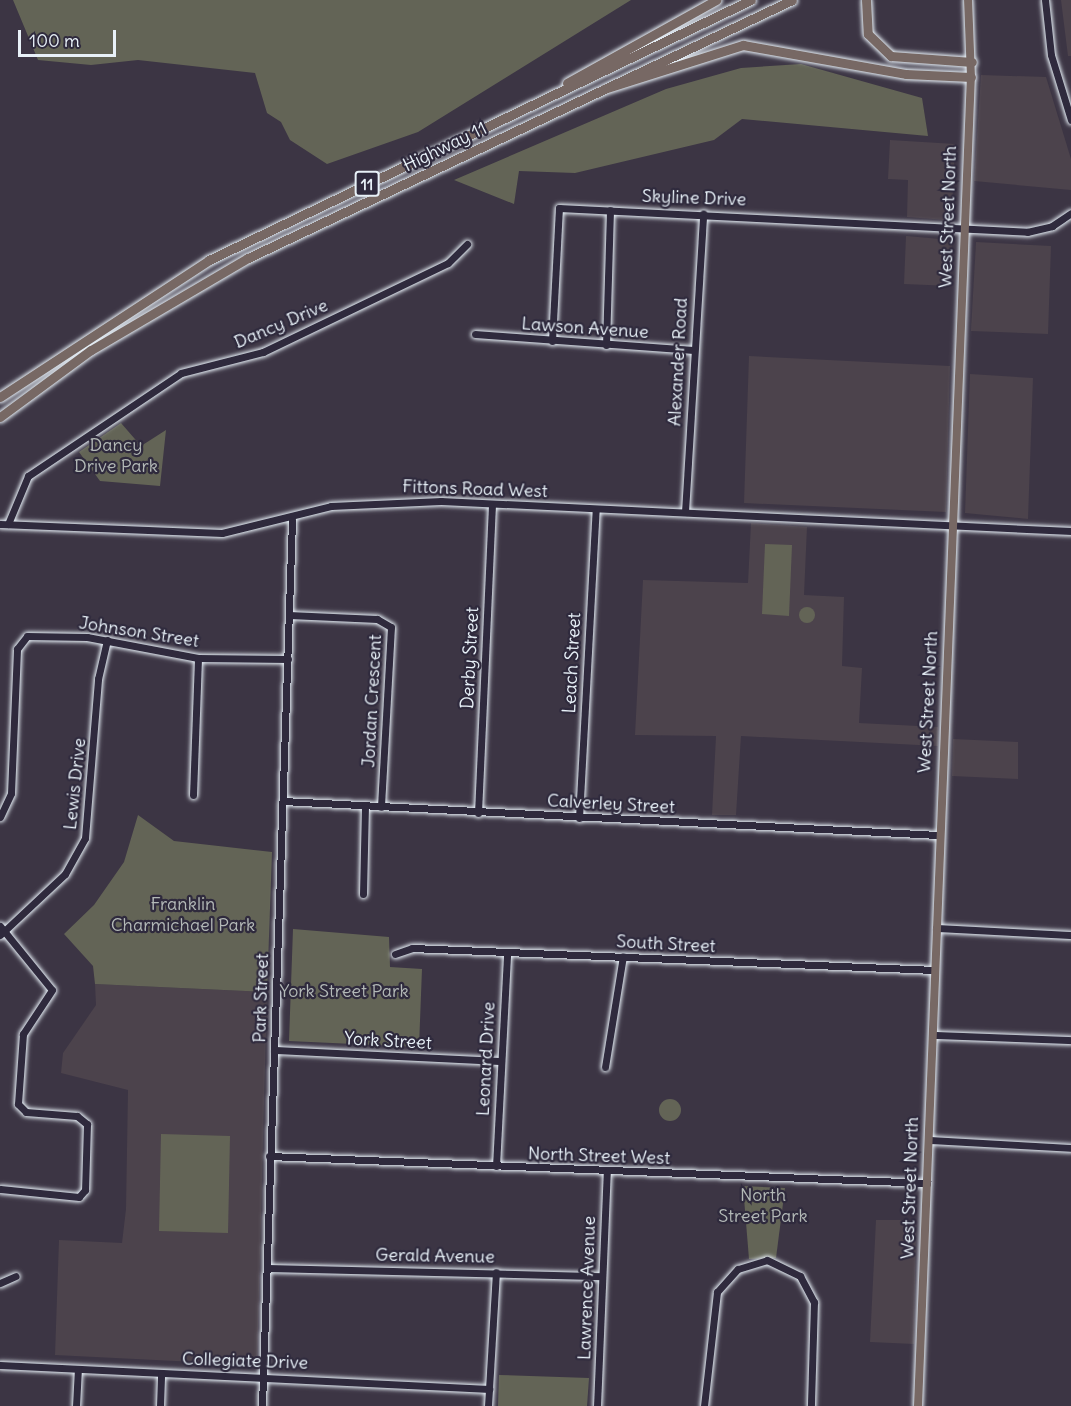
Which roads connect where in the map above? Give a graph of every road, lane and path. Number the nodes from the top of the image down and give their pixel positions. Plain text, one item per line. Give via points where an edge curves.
1 (716, 0) edge
2 (751, 0) edge
3 (792, 0) edge
4 (866, 0) edge
5 (968, 0) edge
6 (1045, 0) edge
7 (972, 62) junction
8 (971, 77) junction
9 (599, 90) junction
10 (556, 92) junction
11 (1071, 120) edge
12 (610, 210) junction
13 (703, 213) junction
14 (1071, 213) edge
15 (963, 227) junction
16 (467, 244) dead end
17 (475, 334) dead end
18 (552, 341) junction
19 (606, 345) junction
20 (693, 350) junction
21 (0, 397) edge
22 (0, 417) edge
23 (492, 504) junction
24 (596, 509) junction
25 (685, 512) junction
26 (292, 520) junction
27 (0, 524) edge
28 (8, 524) junction
29 (952, 524) junction
30 (1071, 531) edge
31 (289, 615) junction
32 (107, 640) junction
33 (198, 658) junction
34 (288, 659) junction
35 (193, 795) dead end
36 (283, 801) junction
37 (365, 806) junction
38 (381, 807) junction
39 (478, 813) junction
40 (0, 817) edge
41 (579, 818) junction
42 (939, 835) junction
43 (363, 894) dead end
44 (936, 928) junction
45 (2, 931) edge
46 (1071, 935) edge
47 (507, 953) junction
48 (395, 954) dead end
49 (623, 957) junction
50 (935, 970) junction
51 (933, 1035) junction
52 (1071, 1040) edge
53 (274, 1050) junction
54 (501, 1060) junction
55 (605, 1067) dead end
56 (929, 1140) junction
57 (1071, 1148) edge
58 (269, 1156) junction
59 (496, 1166) junction
60 (607, 1172) junction
61 (927, 1183) junction
62 (0, 1190) edge
63 (268, 1268) junction
64 (496, 1272) junction
65 (16, 1276) dead end
66 (602, 1276) junction
67 (0, 1283) edge
68 (0, 1365) edge
69 (78, 1369) junction
70 (161, 1374) junction
71 (264, 1375) junction
72 (489, 1389) junction
73 (76, 1406) edge
74 (160, 1406) edge
75 (262, 1406) edge
76 (488, 1406) edge
77 (597, 1406) edge
78 (704, 1406) edge
79 (811, 1406) edge
80 (918, 1406) edge

1 - 10 highway via 584,69
2 - 10 highway, Highway 11 / 11
3 - 9 highway, Highway 11 / 11
4 - 7 highway via 868,34 891,56
5 - 7 main road, West Street North
6 - 11 street via 1051,55
7 - 8 main road, West Street North
8 - 9 highway via 906,74 743,45 617,88
8 - 15 main road, West Street North
9 - 22 highway, Highway 11 / 11 via 248,258 91,350
10 - 21 highway, Highway 11 / 11 via 209,260
12 - 13 street, Skyline Drive
12 - 18 street, Skyline Drive via 559,208
12 - 19 street
13 - 15 street, Skyline Drive
13 - 20 street, Alexander Road
14 - 15 street, Skyline Drive via 1036,231
15 - 29 main road, West Street North
16 - 28 street, Dancy Drive via 448,263 263,352 181,373 28,476
17 - 18 street, Lawson Avenue
18 - 19 street, Lawson Avenue
19 - 20 street, Lawson Avenue
20 - 25 street, Alexander Road
23 - 24 street, Fittons Road West
23 - 26 street, Fittons Road West via 365,501
23 - 39 street, Derby Street
24 - 25 street, Fittons Road West
24 - 41 street, Leach Street
25 - 29 street, Fittons Road West
26 - 28 street, Fittons Road West via 222,533
26 - 31 street, Park Street
27 - 28 street, Fittons Road West
29 - 30 street, Fittons Road West
29 - 42 main road, West Street North
31 - 34 street, Park Street
31 - 38 street, Jordan Crescent via 377,619 392,627
32 - 33 street, Johnson Street
32 - 40 street, Johnson Street via 27,636 21,642 11,793
32 - 45 street, Lewis Drive via 98,679 85,838 65,874
33 - 34 street, Johnson Street
33 - 35 street
34 - 36 street, Park Street
36 - 37 street, Calverley Street
36 - 53 street, Park Street
37 - 38 street, Calverley Street
37 - 43 street
38 - 39 street, Calverley Street
39 - 41 street, Calverley Street
41 - 42 street, Calverley Street
42 - 44 main road, West Street North
44 - 46 street
44 - 50 main road, West Street North
45 - 62 street via 52,990 23,1034 18,1104 26,1112 77,1116 87,1124 87,1134 85,1190 79,1197
47 - 48 street, South Street via 412,948
47 - 49 street, South Street
47 - 54 street, Leonard Drive
49 - 50 street, South Street
49 - 55 street
50 - 51 main road, West Street North
51 - 52 street
51 - 56 main road, West Street North
53 - 54 street, York Street
53 - 58 street, Park Street
54 - 59 street, Leonard Drive
56 - 57 street
56 - 61 main road, West Street North
58 - 59 street, North Street West
58 - 63 street, Park Street
59 - 60 street, North Street West
60 - 61 street, North Street West
60 - 66 street, Lawrence Avenue
61 - 80 main road, West Street North
63 - 64 street, Gerald Avenue
63 - 71 street, Park Street
64 - 66 street, Gerald Avenue
64 - 72 street
65 - 67 street
66 - 77 street, Lawrence Avenue
68 - 69 street, Collegiate Drive
69 - 70 street, Collegiate Drive
69 - 73 street
70 - 71 street, Collegiate Drive
70 - 74 street
71 - 72 street, Collegiate Drive
71 - 75 street, Park Street
72 - 76 street
78 - 79 street via 717,1292 738,1269 767,1260 793,1270 814,1302

